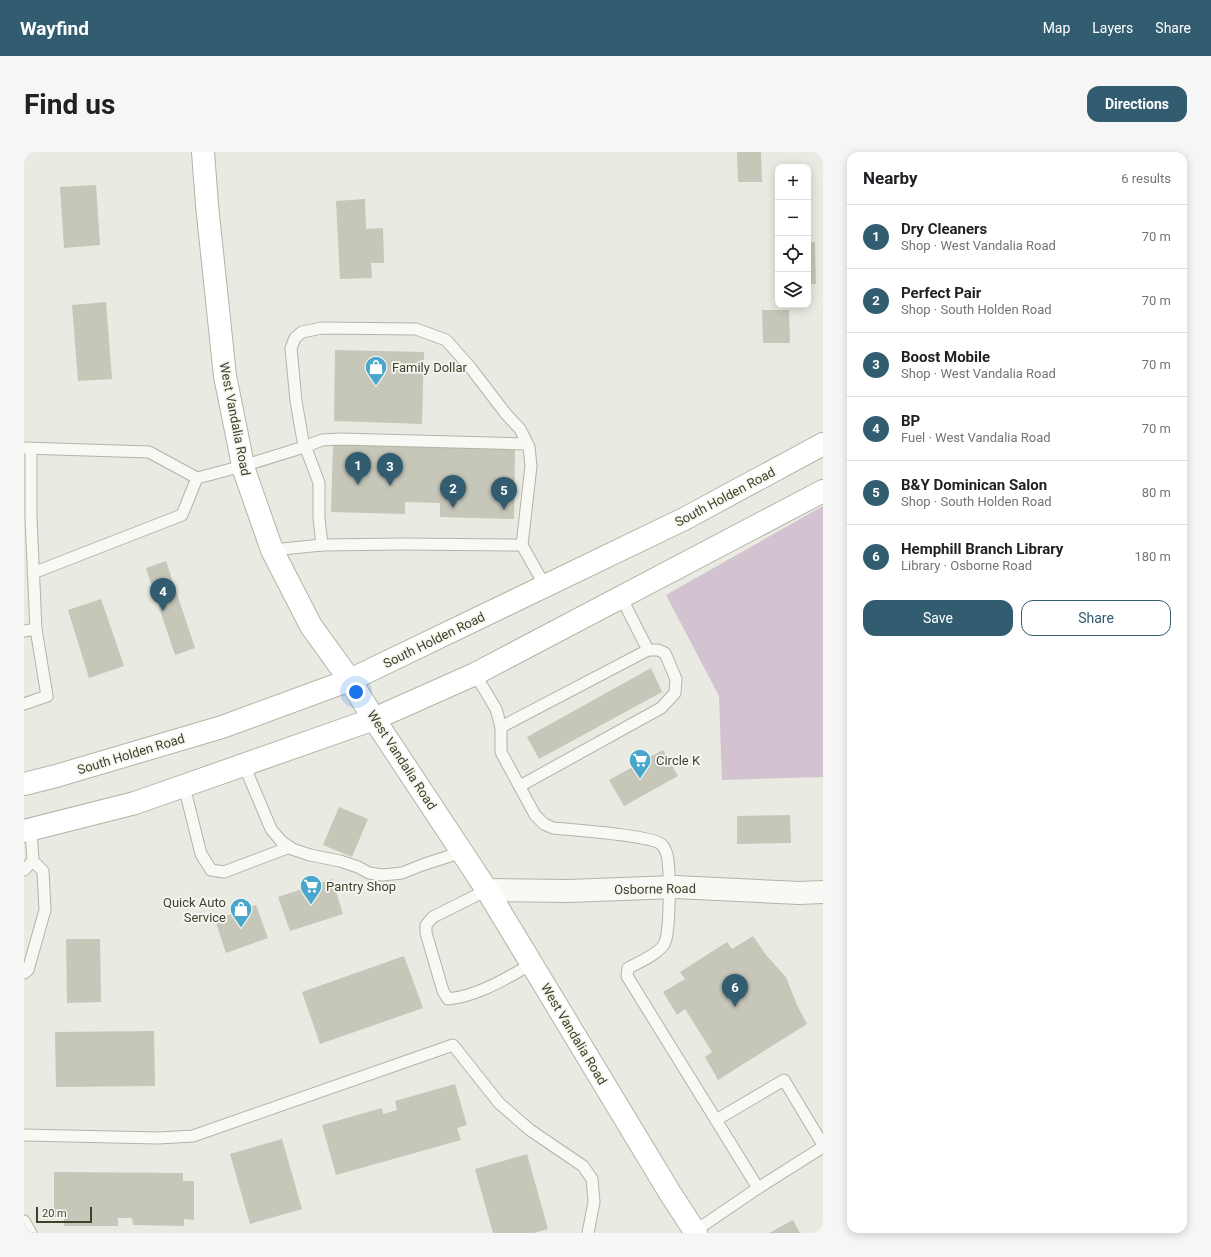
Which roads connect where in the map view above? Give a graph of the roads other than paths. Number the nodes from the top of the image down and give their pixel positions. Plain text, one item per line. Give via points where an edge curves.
1 (203, 152) edge
2 (528, 444) junction
3 (823, 444) edge
4 (304, 447) junction
5 (27, 448) edge
6 (243, 466) junction
7 (197, 478) junction
8 (823, 491) edge
9 (322, 545) junction
10 (522, 545) junction
11 (272, 550) junction
12 (33, 572) junction
13 (545, 586) junction
14 (621, 597) junction
15 (36, 629) junction
16 (24, 631) edge
17 (648, 650) junction
18 (475, 674) junction
19 (350, 680) junction
20 (24, 704) edge
21 (374, 719) junction
22 (501, 727) junction
23 (244, 765) junction
24 (24, 784) edge
25 (184, 786) junction
26 (520, 786) junction
27 (27, 830) edge
28 (290, 847) junction
29 (462, 852) junction
30 (33, 861) junction
31 (24, 870) edge
32 (669, 887) junction
33 (488, 890) junction
34 (823, 892) edge
35 (532, 964) junction
36 (24, 973) edge
37 (716, 1120) junction
38 (24, 1135) edge
39 (823, 1146) edge
40 (758, 1188) junction
41 (24, 1221) edge
42 (694, 1232) edge
43 (31, 1233) edge
44 (588, 1233) edge

1 - 6 main road, West Vandalia Road via 225,376
2 - 4 lane via 348,439 322,440
2 - 4 lane via 520,429 446,340 416,329 322,328 302,332 295,338 291,348
2 - 10 lane via 531,466
3 - 13 main road, South Holden Road via 684,519
4 - 6 lane
4 - 9 lane via 319,483
5 - 7 lane via 149,452
5 - 12 lane
6 - 7 lane
6 - 11 main road, West Vandalia Road
7 - 12 lane via 182,515
8 - 14 main road
9 - 10 lane
9 - 11 lane
10 - 13 lane
11 - 19 main road, West Vandalia Road via 311,626
12 - 15 lane
13 - 19 main road, South Holden Road
14 - 17 lane
14 - 18 main road
15 - 16 lane
15 - 20 lane via 47,696
17 - 22 lane
17 - 26 lane via 658,650 665,654 676,679 675,693 661,708
18 - 21 main road
18 - 22 lane via 496,709
19 - 21 main road, West Vandalia Road
19 - 24 main road, South Holden Road via 222,727
21 - 23 main road
21 - 29 main road, West Vandalia Road
22 - 26 lane via 501,752
23 - 25 main road
23 - 28 lane via 272,829 281,841
25 - 27 main road via 136,803
25 - 28 lane via 202,854 211,870 224,872
26 - 32 lane via 536,815 544,824 553,828 642,838 661,844 668,860
27 - 30 lane
28 - 29 lane via 310,855 358,867 369,873 383,875 402,873
29 - 33 main road, West Vandalia Road
30 - 31 lane
30 - 36 lane via 43,871 45,910 28,970
32 - 33 street, Osborne Road via 568,891
32 - 34 street, Osborne Road
32 - 37 lane via 665,943 660,949 628,968 627,976
33 - 35 main road, West Vandalia Road
33 - 35 lane via 433,917 426,926 443,992 448,999 460,998 490,987
35 - 42 main road, West Vandalia Road
37 - 39 lane via 784,1080
37 - 40 lane
38 - 44 lane via 158,1138 193,1136 453,1045 499,1103 530,1130 584,1166 592,1179 594,1202
39 - 40 lane
40 - 42 lane
41 - 43 lane

